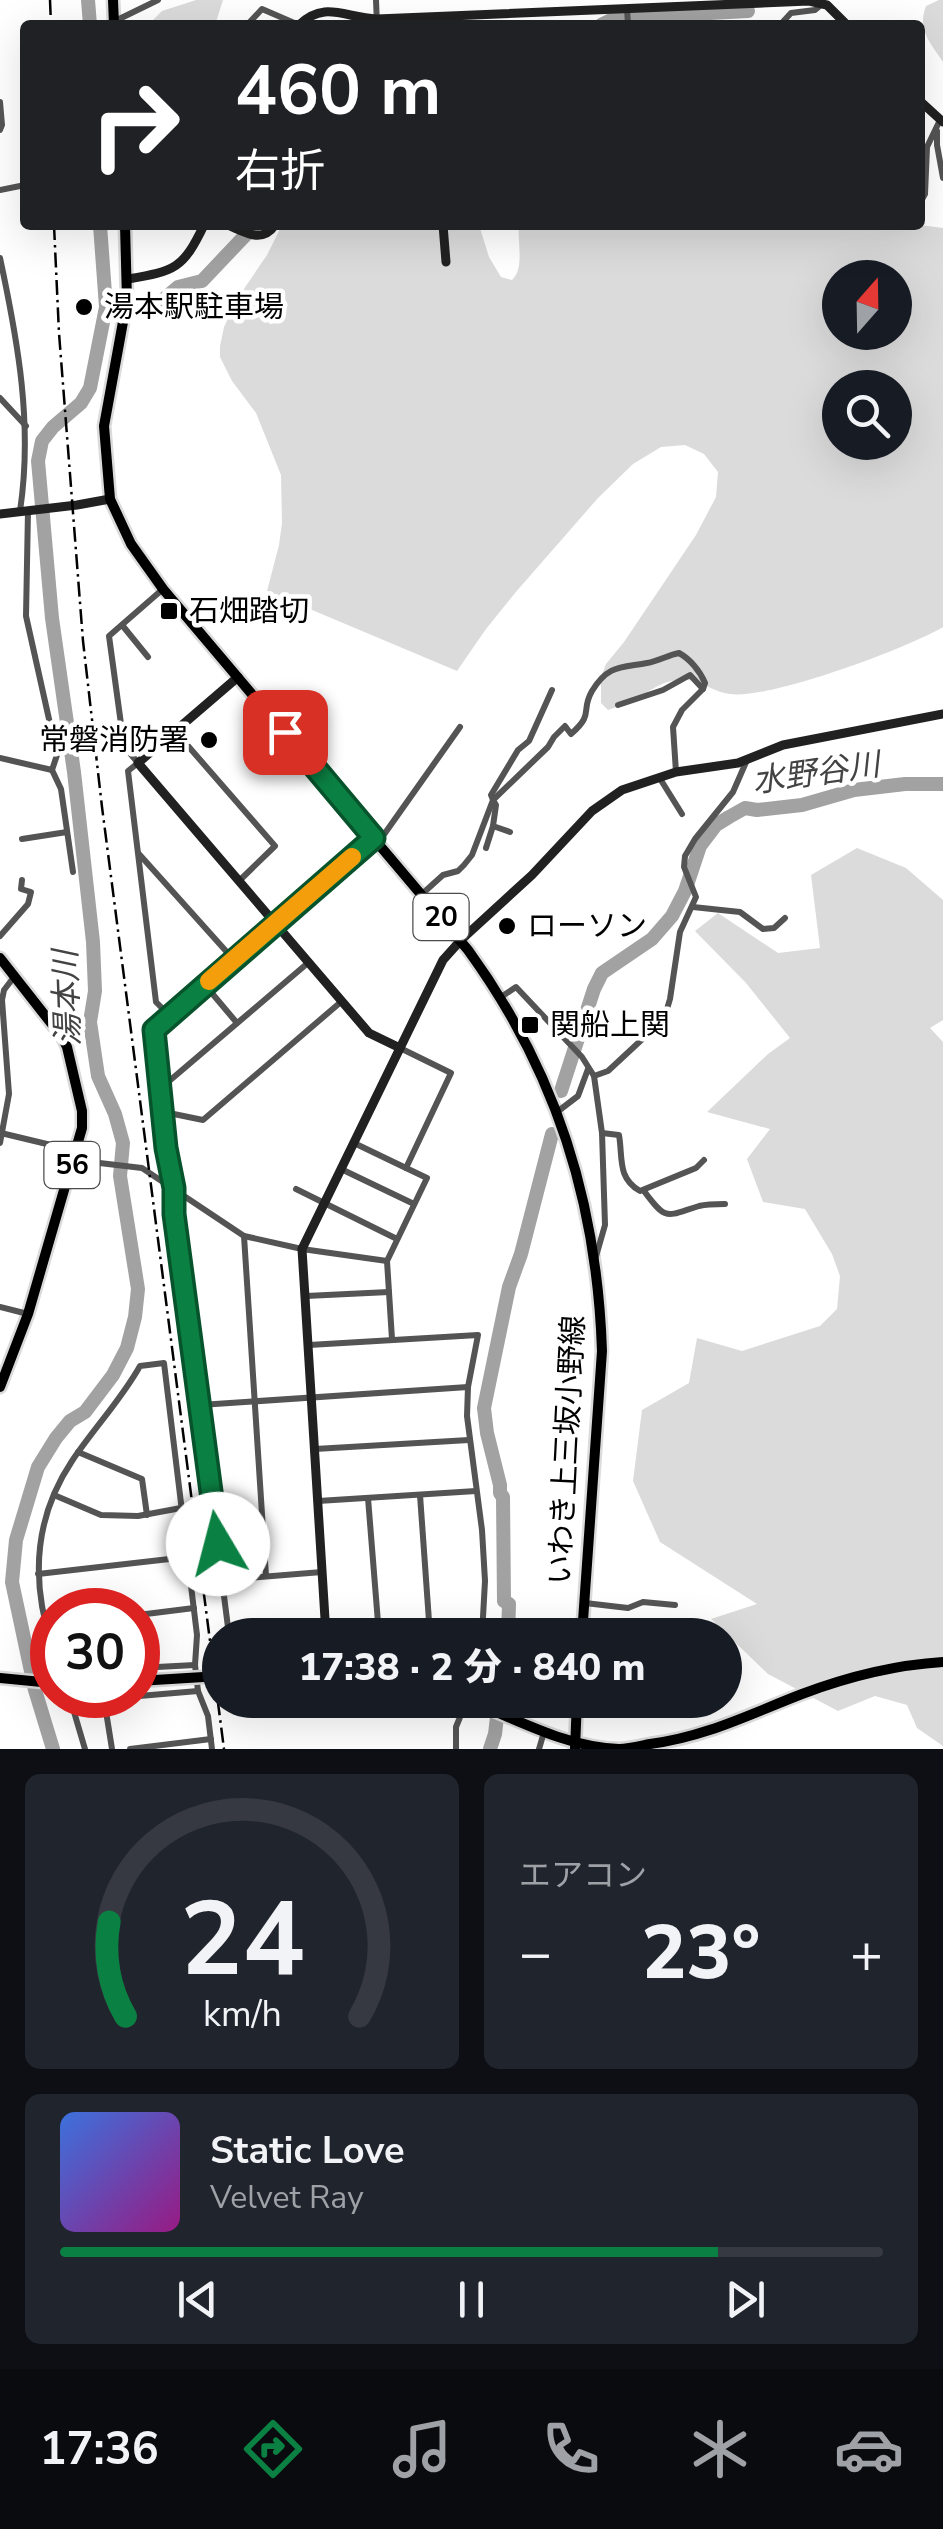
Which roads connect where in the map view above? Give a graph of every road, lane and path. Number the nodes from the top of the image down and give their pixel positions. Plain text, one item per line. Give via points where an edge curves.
1 (129, 0) edge
2 (158, 0) edge
3 (504, 0) edge
4 (761, 2) edge
5 (676, 3) edge
6 (823, 3) junction
7 (322, 4) edge
8 (505, 12) junction
9 (128, 15) junction
10 (628, 17) edge
11 (119, 20) edge
12 (252, 20) edge
13 (287, 20) edge
14 (370, 20) edge
15 (403, 20) edge
16 (785, 20) edge
17 (842, 20) edge
18 (0, 102) edge
19 (940, 122) edge
20 (0, 130) edge
21 (925, 160) edge
22 (943, 178) edge
23 (125, 230) edge
24 (201, 230) edge
25 (241, 230) edge
26 (271, 230) edge
27 (443, 230) edge
28 (0, 258) edge
29 (446, 262) dead end
30 (128, 280) junction
31 (0, 398) edge
32 (26, 426) junction
33 (110, 499) junction
34 (27, 510) junction
35 (1, 516) edge
36 (164, 589) junction
37 (122, 625) junction
38 (148, 657) dead end
39 (238, 677) junction
40 (703, 688) junction
41 (552, 690) dead end
42 (618, 705) dead end
43 (943, 714) edge
44 (460, 727) dead end
45 (175, 731) junction
46 (0, 758) edge
47 (748, 760) junction
48 (138, 763) junction
49 (52, 770) junction
50 (676, 772) junction
51 (658, 776) junction
52 (493, 800) junction
53 (682, 814) dead end
54 (493, 826) junction
55 (67, 832) junction
56 (510, 832) dead end
57 (22, 840) dead end
58 (376, 840) junction
59 (486, 848) dead end
60 (138, 854) junction
61 (73, 872) dead end
62 (22, 880) dead end
63 (239, 881) junction
64 (422, 894) junction
65 (693, 908) junction
66 (784, 918) dead end
67 (276, 924) junction
68 (0, 936) edge
69 (461, 940) junction
70 (0, 958) edge
71 (234, 960) junction
72 (309, 962) junction
73 (14, 976) junction
74 (205, 985) junction
75 (501, 997) junction
76 (342, 1001) junction
77 (170, 1016) junction
78 (237, 1023) junction
79 (400, 1048) junction
80 (589, 1068) junction
81 (594, 1076) junction
82 (160, 1088) junction
83 (164, 1112) junction
84 (558, 1112) junction
85 (602, 1132) junction
86 (1, 1133) edge
87 (0, 1143) edge
88 (354, 1143) junction
89 (75, 1155) junction
90 (704, 1160) dead end
91 (406, 1168) junction
92 (341, 1169) junction
93 (174, 1188) junction
94 (296, 1190) dead end
95 (644, 1191) junction
96 (324, 1204) junction
97 (414, 1204) junction
98 (724, 1204) dead end
99 (244, 1236) junction
100 (397, 1239) junction
101 (302, 1248) junction
102 (595, 1260) junction
103 (387, 1261) junction
104 (389, 1292) junction
105 (306, 1296) junction
106 (0, 1307) edge
107 (28, 1314) junction
108 (392, 1339) junction
109 (309, 1345) junction
110 (0, 1386) edge
111 (468, 1387) junction
112 (312, 1397) junction
113 (254, 1401) junction
114 (199, 1404) junction
115 (469, 1440) junction
116 (314, 1448) junction
117 (78, 1452) junction
118 (476, 1491) junction
119 (54, 1495) junction
120 (420, 1495) junction
121 (368, 1498) junction
122 (318, 1502) junction
123 (180, 1508) junction
124 (147, 1515) junction
125 (187, 1557) junction
126 (322, 1572) junction
127 (38, 1574) junction
128 (266, 1576) junction
129 (222, 1580) junction
130 (41, 1588) edge
131 (585, 1603) junction
132 (675, 1605) dead end
133 (194, 1608) junction
134 (160, 1612) edge
135 (226, 1618) edge
136 (325, 1618) edge
137 (378, 1618) edge
138 (429, 1618) edge
139 (483, 1618) edge
140 (584, 1618) edge
141 (943, 1662) edge
142 (195, 1665) junction
143 (160, 1667) edge
144 (202, 1677) edge
145 (0, 1678) edge
146 (160, 1680) edge
147 (30, 1682) edge
148 (198, 1691) junction
149 (76, 1718) edge
150 (460, 1718) edge
151 (511, 1718) edge
152 (576, 1718) edge
153 (544, 1730) junction
154 (211, 1739) junction
155 (574, 1745) edge
156 (85, 1749) edge
157 (112, 1749) edge
158 (130, 1749) edge
159 (212, 1749) edge
160 (456, 1749) edge
161 (539, 1749) edge

1 - 9 street
2 - 9 street
3 - 8 street
4 - 5 street
4 - 6 street
5 - 10 street
6 - 16 street
6 - 17 street
7 - 14 street
8 - 10 street
8 - 15 street
9 - 11 street
12 - 13 street via 262,9
18 - 20 street
19 - 21 street
19 - 22 street
23 - 30 main road, いわき上三坂小野線 / 20
24 - 30 street via 181,263
25 - 26 street
27 - 29 street
28 - 32 street
30 - 33 main road, いわき上三坂小野線 / 20 via 104,426
31 - 32 street
32 - 34 street
33 - 34 street
33 - 36 main road, いわき上三坂小野線 / 20 via 131,544
34 - 35 street
34 - 49 street via 26,616 57,754
36 - 37 street
36 - 39 main road, いわき上三坂小野線 / 20
37 - 38 street
37 - 48 street via 110,636 124,746
39 - 45 street
39 - 58 main road, いわき上三坂小野線 / 20
40 - 42 street via 690,675
40 - 50 street via 673,727
40 - 52 street via 701,674 678,653 614,668 592,691 585,722 571,734 564,726
41 - 52 street
43 - 47 street via 783,745
44 - 58 street
45 - 48 street
45 - 63 street via 274,846
46 - 49 street
47 - 50 street
47 - 65 street via 734,792 687,850
48 - 60 street via 128,771
48 - 63 street
49 - 55 street
50 - 51 street
51 - 53 street
51 - 69 street via 592,811
52 - 54 street
52 - 64 street via 464,866
54 - 56 street
54 - 59 street
55 - 57 street
55 - 61 street
58 - 64 main road, いわき上三坂小野線 / 20
58 - 67 street
60 - 71 street
60 - 77 street via 156,1002
62 - 68 street via 29,901
63 - 67 street
64 - 69 main road, いわき上三坂小野線 / 20
65 - 66 street via 740,912 764,929
65 - 81 street via 680,932 664,1019
67 - 71 street
67 - 72 street
69 - 75 main road, いわき上三坂小野線 / 20
69 - 79 street via 443,960
70 - 73 main road, 56
71 - 74 street
72 - 76 street
72 - 78 street
73 - 86 street via 2,1000 9,1083
73 - 89 main road, 56 via 67,1048 82,1110
74 - 77 street
74 - 78 street
75 - 80 street via 516,986
75 - 84 main road, いわき上三坂小野線 / 20
76 - 79 street via 369,1033
76 - 83 street via 203,1120
77 - 82 street via 154,1030
78 - 82 street
79 - 88 street
79 - 91 street via 451,1072
80 - 81 street
80 - 84 street via 578,1096
81 - 85 street
82 - 83 street
83 - 93 street
84 - 102 main road, いわき上三坂小野線 / 20
85 - 95 street via 619,1136 624,1176
85 - 102 street via 605,1225
86 - 87 street
86 - 89 street
88 - 91 street
88 - 92 street
89 - 93 street via 136,1166
89 - 107 main road, 56
90 - 95 street
91 - 97 street via 427,1178
92 - 96 street
92 - 97 street
93 - 99 street
93 - 114 street
94 - 96 street
95 - 98 street via 659,1210 673,1215
96 - 100 street
96 - 101 street
97 - 100 street
99 - 101 street
99 - 113 street
100 - 103 street
101 - 103 street
101 - 105 street
102 - 131 main road, いわき上三坂小野線 / 20 via 602,1382
103 - 104 street
104 - 105 street
104 - 108 street
105 - 109 street
106 - 107 street
107 - 110 main road, 56
108 - 109 street
108 - 111 street via 478,1336
109 - 112 street
111 - 112 street
111 - 115 street
112 - 113 street
112 - 116 street
113 - 114 street
113 - 128 street
114 - 129 street
115 - 116 street
115 - 118 street
116 - 122 street
117 - 119 street
117 - 123 street via 140,1366 164,1363
117 - 124 street via 142,1479
118 - 120 street
118 - 139 street
119 - 124 street via 100,1515
119 - 127 street via 41,1530
120 - 121 street
120 - 138 street
121 - 122 street
121 - 137 street
122 - 126 street
123 - 124 street
123 - 125 street
125 - 127 street
125 - 133 street
126 - 128 street
126 - 136 street
127 - 130 street
128 - 129 street
129 - 135 street
131 - 132 street
131 - 140 main road, いわき上三坂小野線 / 20
133 - 134 street
133 - 142 street
141 - 155 main road via 852,1678 669,1742 619,1749
142 - 143 street
142 - 148 street
144 - 146 main road, bridge
145 - 147 main road
148 - 154 street
148 - 157 street via 104,1699
149 - 156 street
150 - 160 street
151 - 153 main road
152 - 155 main road
153 - 155 main road
153 - 161 street
154 - 158 street
154 - 159 street

